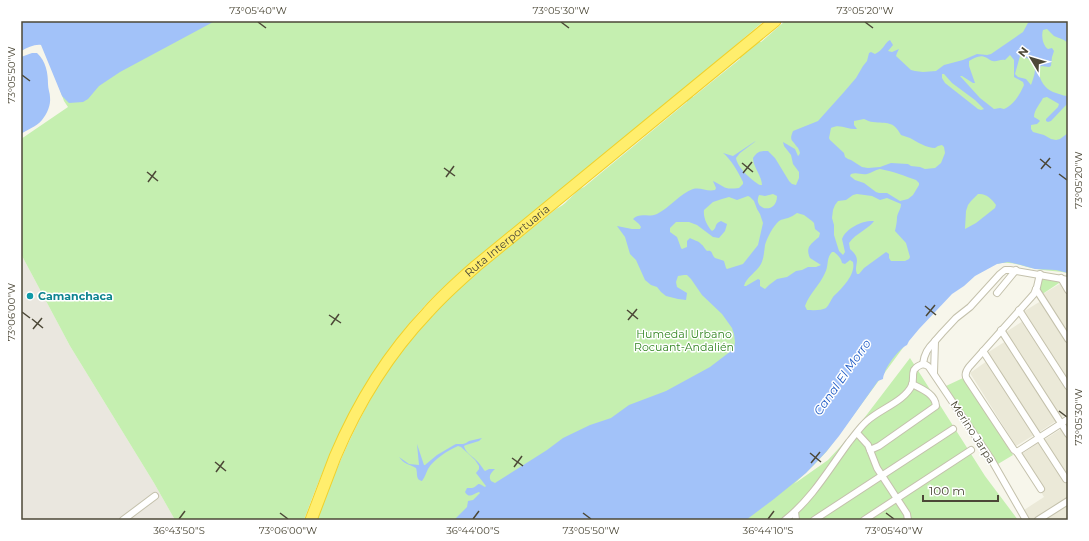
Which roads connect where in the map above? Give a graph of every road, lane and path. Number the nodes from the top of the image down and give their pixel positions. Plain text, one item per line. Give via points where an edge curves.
1 (775, 21) edge
2 (1013, 270) junction
3 (1040, 274) junction
4 (1061, 278) junction
5 (1068, 280) edge
6 (1036, 289) junction
7 (1068, 290) edge
8 (997, 293) dead end
9 (1019, 310) junction
10 (1002, 330) junction
11 (1068, 338) edge
12 (936, 341) junction
13 (983, 351) junction
14 (926, 365) junction
15 (934, 373) junction
16 (912, 384) junction
17 (1068, 386) edge
18 (1068, 419) edge
19 (1061, 423) junction
20 (953, 429) dead end
21 (857, 432) junction
22 (1068, 434) edge
23 (1039, 438) junction
24 (870, 450) junction
25 (971, 450) dead end
26 (1017, 452) junction
27 (882, 476) junction
28 (1066, 479) dead end
29 (1041, 489) dead end
30 (154, 496) dead end
31 (897, 499) junction
32 (1068, 500) edge
33 (795, 512) junction
34 (123, 520) edge
35 (311, 520) edge
36 (786, 520) edge
37 (796, 520) edge
38 (814, 520) edge
39 (864, 520) edge
40 (908, 520) edge
41 (1026, 520) edge
42 (1038, 520) edge

1 - 35 highway, Ruta Interportuaria via 443,295 402,341 363,402 335,457
2 - 3 street
2 - 8 street
2 - 12 street via 1005,270 1000,274
3 - 4 street
3 - 6 street
4 - 5 street
4 - 7 street
6 - 9 street
6 - 11 street
9 - 10 street
9 - 17 street
10 - 13 street
10 - 19 street
12 - 14 street via 924,357
12 - 15 street
13 - 23 street
13 - 26 street via 969,367 965,376
14 - 15 street, Merino Jarpa
14 - 16 street via 914,370
15 - 41 street, Merino Jarpa via 991,459
16 - 21 street via 910,390 871,417
16 - 24 street via 925,390 935,400 936,406
18 - 19 street
19 - 22 street
19 - 23 street
20 - 27 street
21 - 24 street
21 - 33 street via 811,495
23 - 26 street
23 - 28 street
24 - 27 street
25 - 31 street
26 - 29 street
27 - 31 street
27 - 38 street
30 - 34 street
31 - 39 street
31 - 40 street
32 - 42 street
33 - 36 street
33 - 37 street

